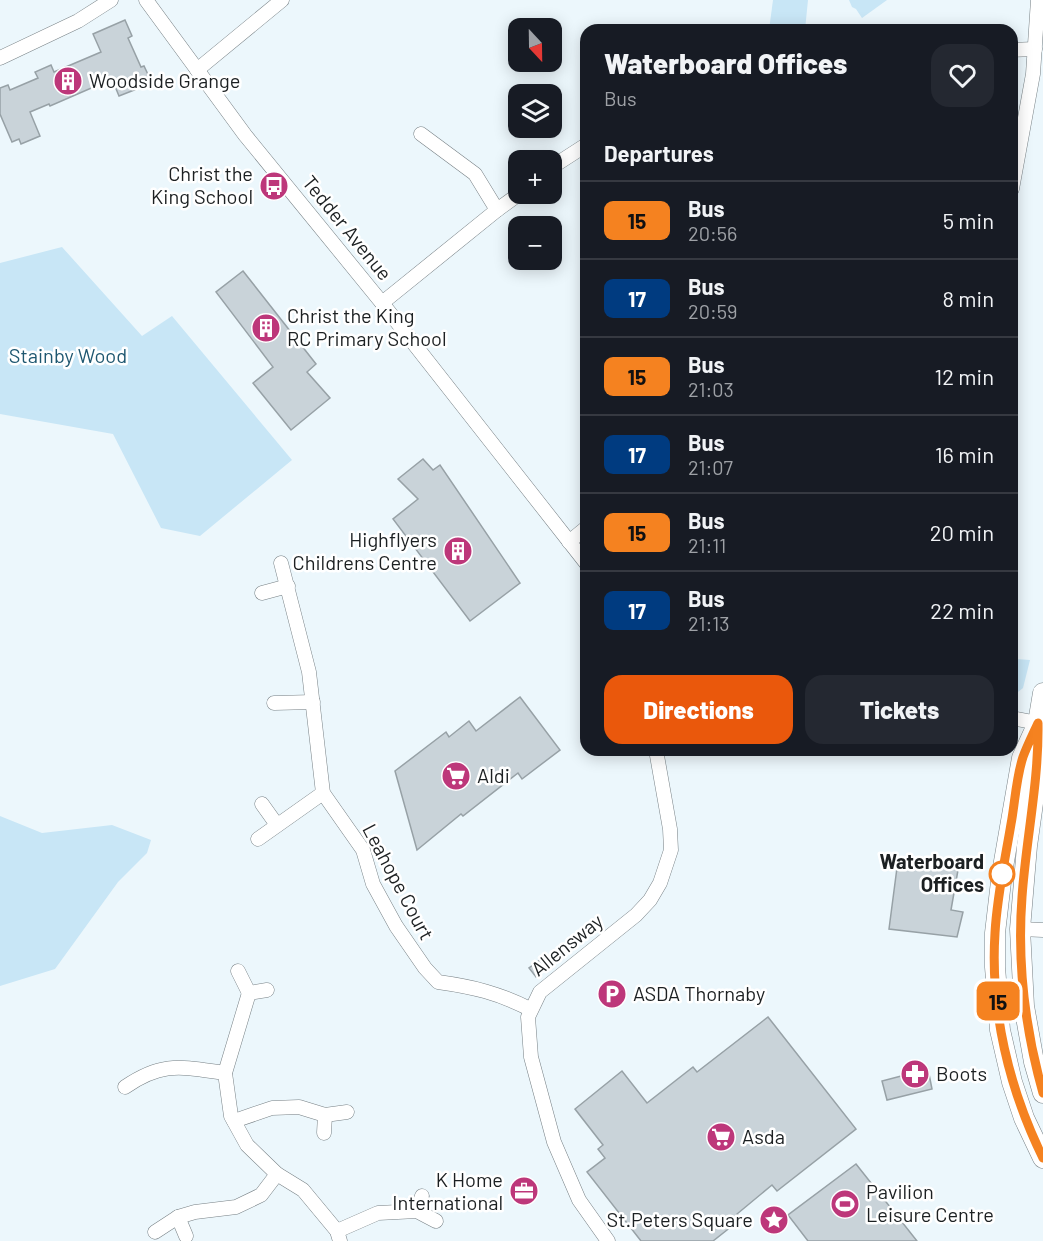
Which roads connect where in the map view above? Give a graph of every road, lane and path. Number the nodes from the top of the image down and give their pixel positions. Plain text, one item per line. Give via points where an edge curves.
1 (111, 0) edge
2 (146, 0) edge
3 (282, 0) edge
4 (1038, 0) edge
5 (1035, 49) junction
6 (1018, 50) edge
7 (0, 57) edge
8 (197, 70) junction
9 (1038, 74) edge
10 (422, 134) dead end
11 (580, 150) edge
12 (562, 161) edge
13 (1018, 162) edge
14 (508, 202) edge
15 (497, 210) junction
16 (382, 303) junction
17 (580, 533) edge
18 (569, 542) junction
19 (580, 556) edge
20 (281, 563) dead end
21 (288, 586) junction
22 (262, 593) dead end
23 (1043, 693) edge
24 (313, 702) junction
25 (274, 703) dead end
26 (1018, 719) edge
27 (1038, 723) junction
28 (657, 756) edge
29 (323, 793) junction
30 (262, 804) dead end
31 (278, 825) junction
32 (1021, 825) junction
33 (258, 839) dead end
34 (1020, 929) junction
35 (1043, 930) edge
36 (238, 971) dead end
37 (267, 990) dead end
38 (249, 993) junction
39 (530, 1009) junction
40 (225, 1073) junction
41 (125, 1087) dead end
42 (1043, 1093) edge
43 (346, 1112) dead end
44 (325, 1115) junction
45 (234, 1121) junction
46 (324, 1133) dead end
47 (1043, 1158) edge
48 (277, 1174) junction
49 (422, 1196) dead end
50 (417, 1211) junction
51 (178, 1217) junction
52 (436, 1221) dead end
53 (155, 1232) dead end
54 (186, 1236) dead end
55 (339, 1236) edge
56 (608, 1241) edge

1 - 7 street via 78,21
2 - 8 street, Tedder Avenue
3 - 8 street
4 - 5 street
5 - 6 street
5 - 9 street
8 - 16 street, Tedder Avenue
9 - 13 street
10 - 15 street via 475,174
11 - 12 street
14 - 15 street
15 - 16 street
16 - 18 street, Tedder Avenue
17 - 18 street
18 - 19 street, Tedder Avenue
20 - 21 street, Leahope Court
21 - 22 street
21 - 24 street, Leahope Court
23 - 27 street
24 - 25 street
24 - 29 street, Leahope Court
26 - 27 street
27 - 32 street via 1039,760
28 - 39 street, Allensway via 671,850 660,883 636,915 554,979
29 - 31 street
29 - 39 street, Leahope Court via 363,850 373,884 396,926 438,982 478,987
30 - 31 street
31 - 33 street
32 - 34 street
32 - 47 street via 999,899 995,967 1000,1030 1024,1118
34 - 35 street
34 - 42 street via 1024,1006
36 - 38 street
37 - 38 street
38 - 40 street
39 - 56 street via 531,1057 554,1142 579,1200
40 - 41 street via 179,1067 146,1073
40 - 45 street
43 - 44 street
44 - 45 street via 299,1107 272,1108
44 - 46 street
45 - 48 street via 247,1145
48 - 51 street via 261,1195 236,1207
48 - 55 street via 303,1190
49 - 50 street
50 - 52 street
50 - 55 street via 378,1213
51 - 53 street
51 - 54 street

